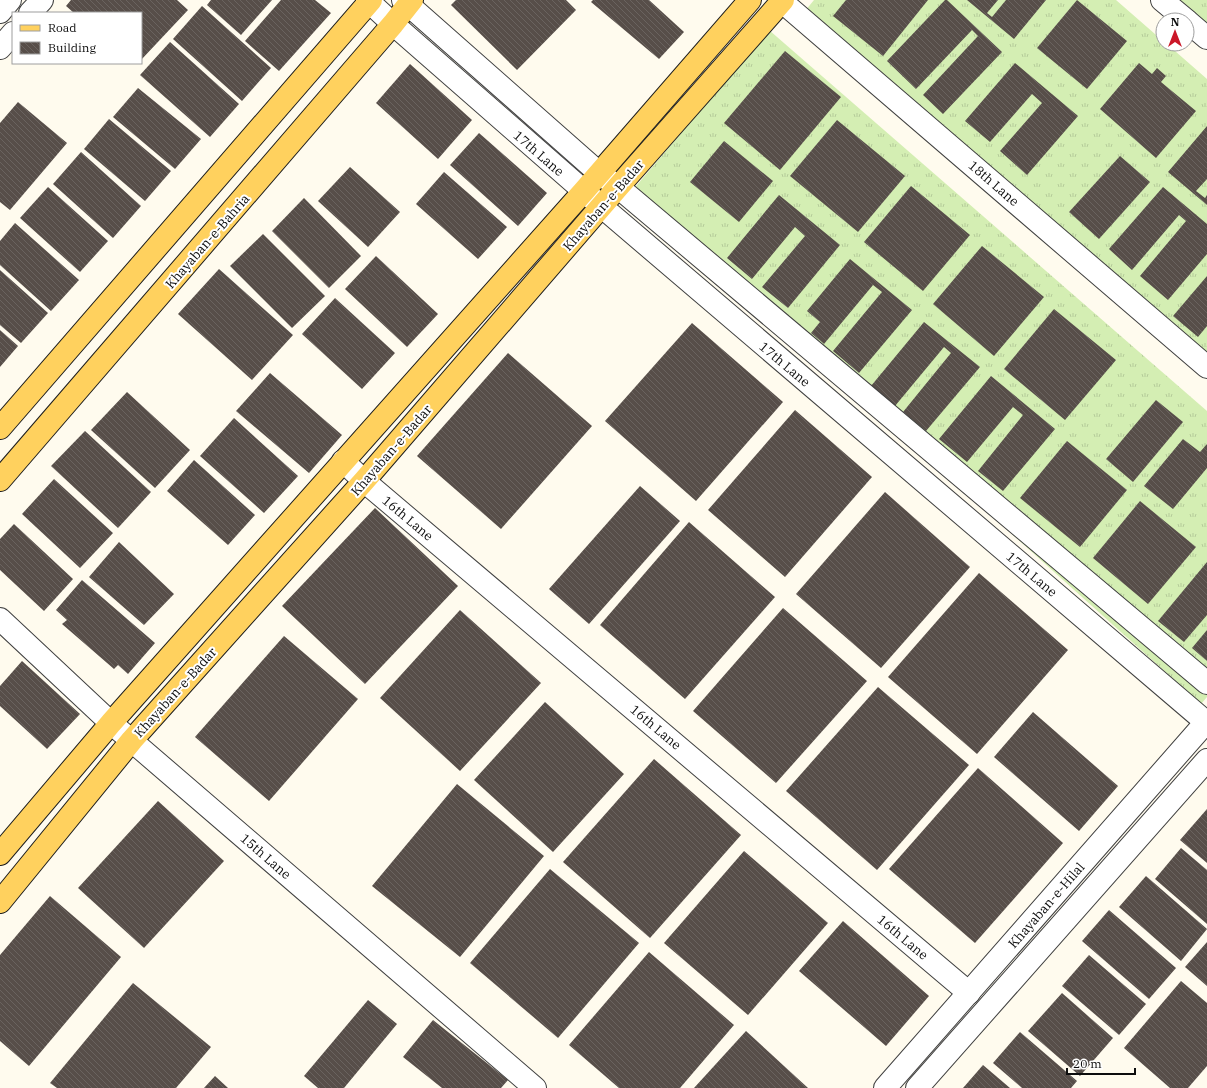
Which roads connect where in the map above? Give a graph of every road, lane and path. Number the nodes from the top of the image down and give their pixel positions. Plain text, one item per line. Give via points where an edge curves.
1 (10, 0) edge
2 (42, 0) edge
3 (750, 0) edge
4 (782, 0) edge
5 (1162, 0) edge
6 (369, 1) edge
7 (408, 1) edge
8 (0, 12) edge
9 (31, 12) edge
10 (1176, 12) edge
11 (393, 24) junction
12 (1195, 28) edge
13 (12, 34) edge
14 (1207, 38) edge
15 (0, 48) edge
16 (599, 173) junction
17 (618, 187) junction
18 (584, 191) junction
19 (601, 206) junction
20 (1207, 367) edge
21 (0, 428) edge
22 (343, 461) junction
23 (0, 480) edge
24 (364, 481) junction
25 (0, 619) edge
26 (1207, 683) edge
27 (112, 722) junction
28 (1207, 722) edge
29 (132, 740) junction
30 (1207, 760) edge
31 (0, 854) edge
32 (0, 902) edge
33 (969, 993) junction
34 (535, 1088) edge
35 (885, 1088) edge
36 (917, 1088) edge

1 - 8 street
2 - 9 street
3 - 16 main road, Khayaban-e-Badar
4 - 17 main road, Khayaban-e-Badar
4 - 20 street, 18th Lane
5 - 10 street
6 - 11 street, 17th Lane
6 - 21 main road
7 - 11 main road, Khayaban-e-Bahria
7 - 16 street, 17th Lane
11 - 18 street, 17th Lane
11 - 23 main road, Khayaban-e-Bahria
12 - 14 street
13 - 15 street
16 - 17 street, 17th Lane
16 - 18 main road, Khayaban-e-Badar
17 - 19 main road, Khayaban-e-Badar
17 - 26 street, 17th Lane
18 - 19 street, 17th Lane
18 - 22 main road, Khayaban-e-Badar
19 - 24 main road, Khayaban-e-Badar
19 - 28 street, 17th Lane
22 - 24 street, 16th Lane
22 - 27 main road, Khayaban-e-Badar
24 - 29 main road, Khayaban-e-Badar
24 - 33 street, 16th Lane
25 - 27 street, 15th Lane
27 - 29 street, 15th Lane
27 - 31 main road, Khayaban-e-Badar
28 - 33 street, Khayaban-e-Hilal
29 - 32 main road, Khayaban-e-Badar
29 - 34 street, 15th Lane
30 - 36 street
33 - 35 street, Khayaban-e-Hilal

